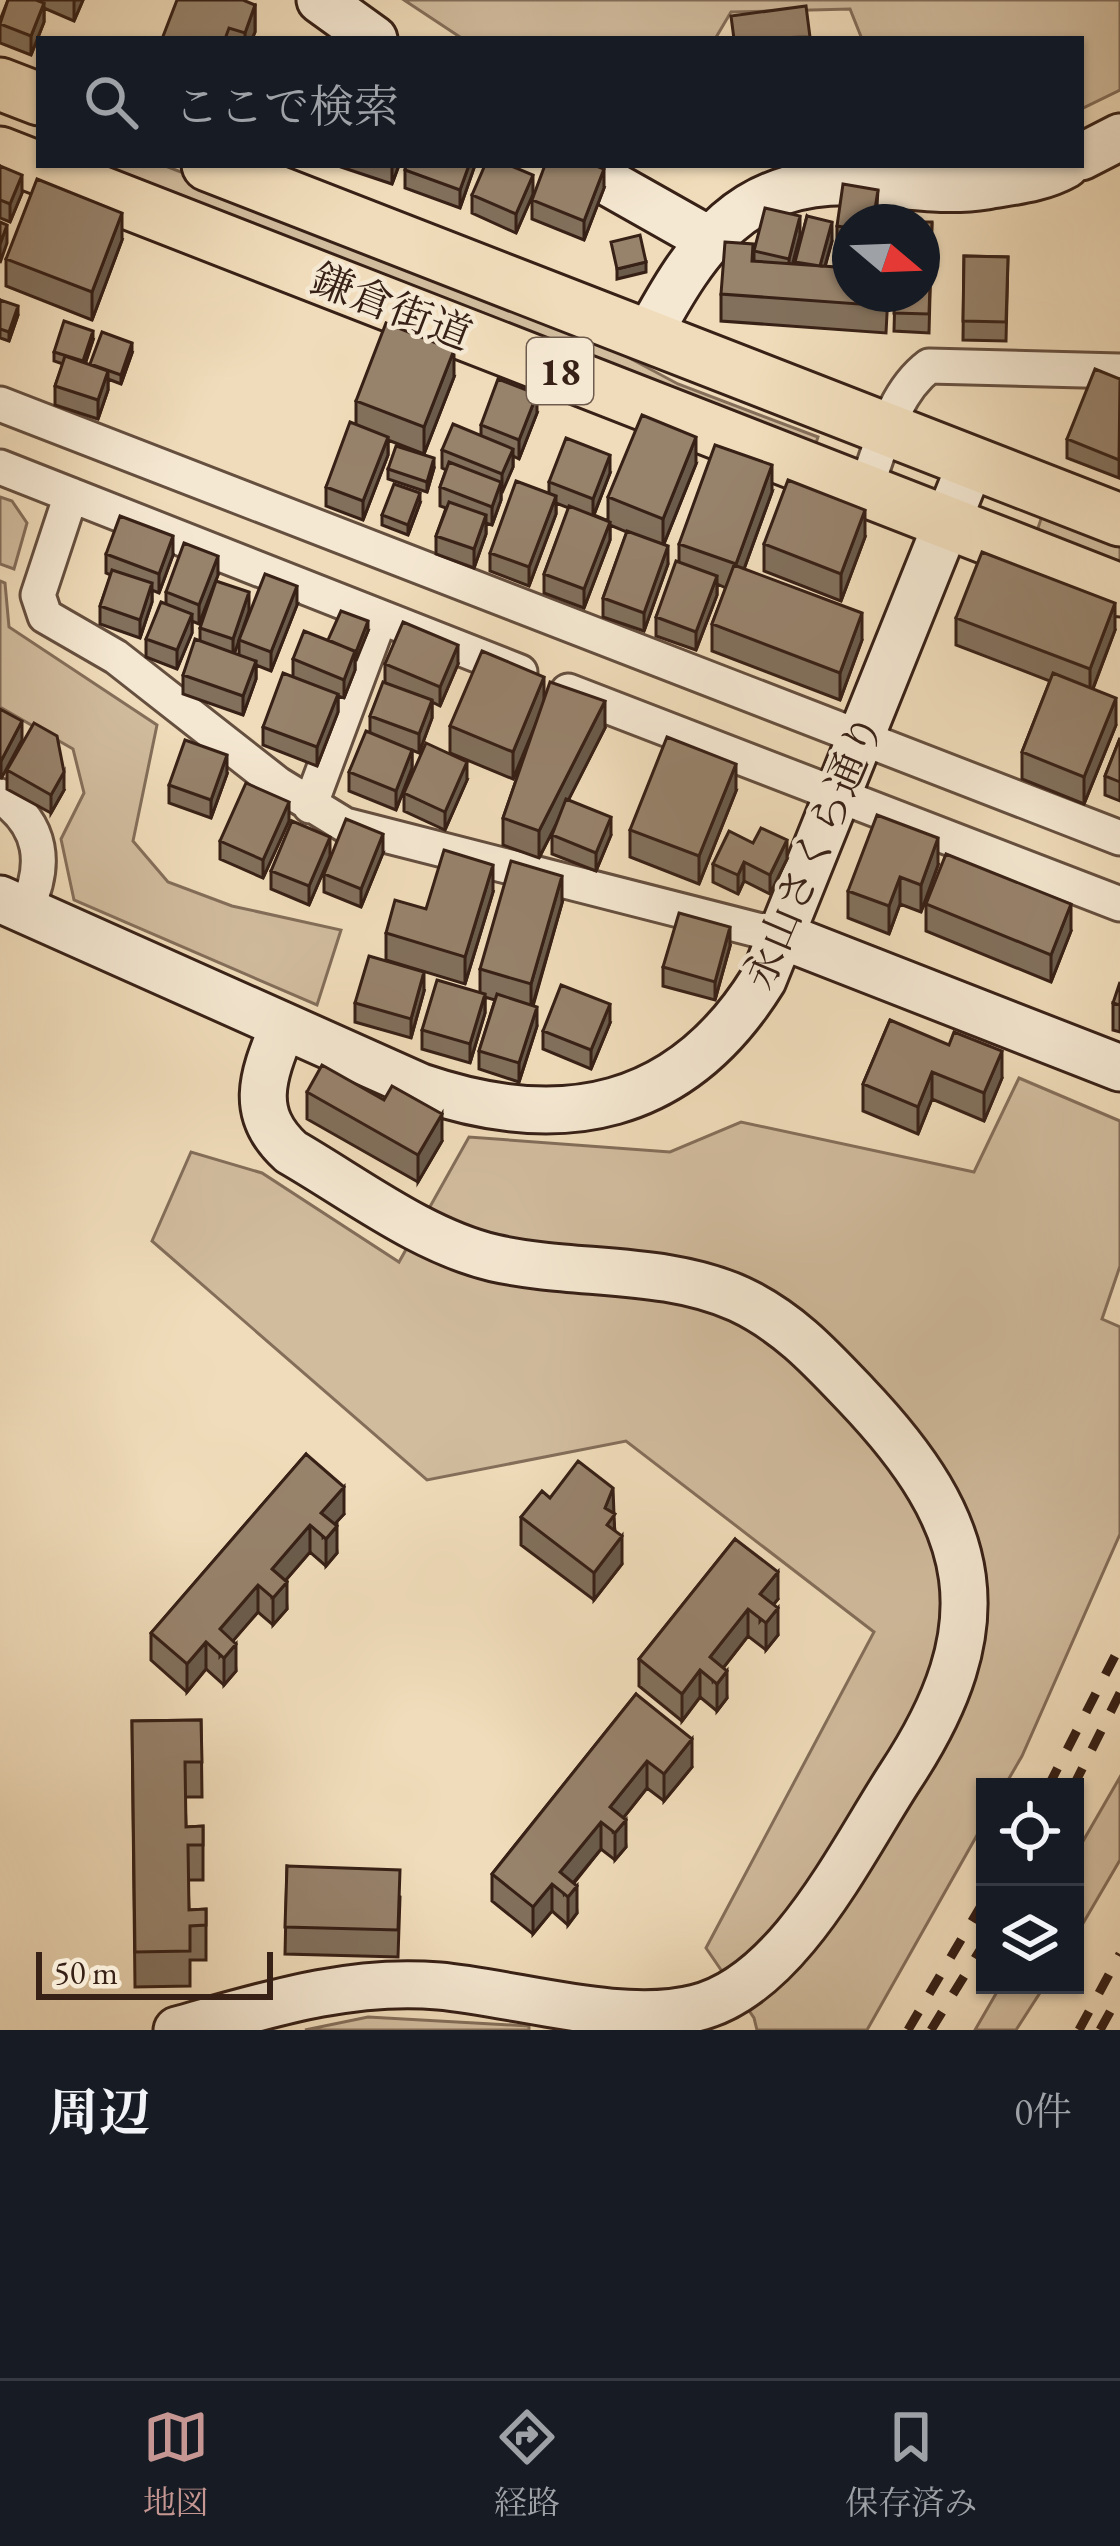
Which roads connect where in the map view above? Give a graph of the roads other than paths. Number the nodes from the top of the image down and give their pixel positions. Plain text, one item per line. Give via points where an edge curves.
1 (320, 0) edge
2 (370, 36) edge
3 (0, 84) edge
4 (36, 98) edge
5 (1120, 136) edge
6 (0, 153) edge
7 (1084, 155) edge
8 (36, 167) edge
9 (39, 168) edge
10 (216, 168) edge
11 (583, 168) edge
12 (1060, 168) edge
13 (708, 239) junction
14 (648, 336) junction
15 (1112, 371) edge
16 (0, 404) edge
17 (889, 430) junction
18 (971, 463) junction
19 (0, 467) edge
20 (865, 490) junction
21 (71, 495) junction
22 (1120, 520) edge
23 (947, 523) junction
24 (1120, 590) edge
25 (380, 618) junction
26 (863, 739) junction
27 (0, 796) edge
28 (840, 797) junction
29 (310, 806) junction
30 (1120, 838) edge
31 (13, 904) edge
32 (1120, 904) edge
33 (785, 937) junction
34 (283, 1026) junction
35 (1120, 1068) edge
36 (177, 2030) edge

1 - 2 street
3 - 4 main road
5 - 7 street
6 - 8 main road, 鎌倉街道 / 18
9 - 20 main road, 鎌倉街道 / 18
10 - 14 main road, 鎌倉街道 / 18
11 - 13 street
12 - 13 street via 952,191 805,185 748,206
13 - 14 street
14 - 17 main road, 鎌倉街道 / 18
15 - 17 street via 929,366 911,379
16 - 26 street
17 - 18 main road, 鎌倉街道 / 18
17 - 20 street
18 - 22 main road, 鎌倉街道 / 18
18 - 23 street, 永山さくら通り
19 - 21 street
20 - 23 main road, 鎌倉街道 / 18
21 - 25 street
21 - 29 street via 38,595 45,616 116,657
23 - 24 main road, 鎌倉街道 / 18
23 - 26 street, 永山さくら通り
25 - 28 street
25 - 29 street
26 - 28 street, 永山さくら通り
26 - 30 street
27 - 31 street via 31,824 40,851 40,879
28 - 32 street
28 - 33 street, 永山さくら通り
29 - 33 street via 389,839
31 - 34 street, 永山さくら通り
33 - 34 street, 永山さくら通り via 742,1014 697,1060 638,1093 579,1111 480,1107
33 - 35 street
34 - 36 street via 261,1101 270,1130 291,1152 466,1249 707,1288 793,1330 900,1441 934,1492 955,1549 963,1640 938,1721 794,1937 731,1994 647,2013 439,1986 368,1985

